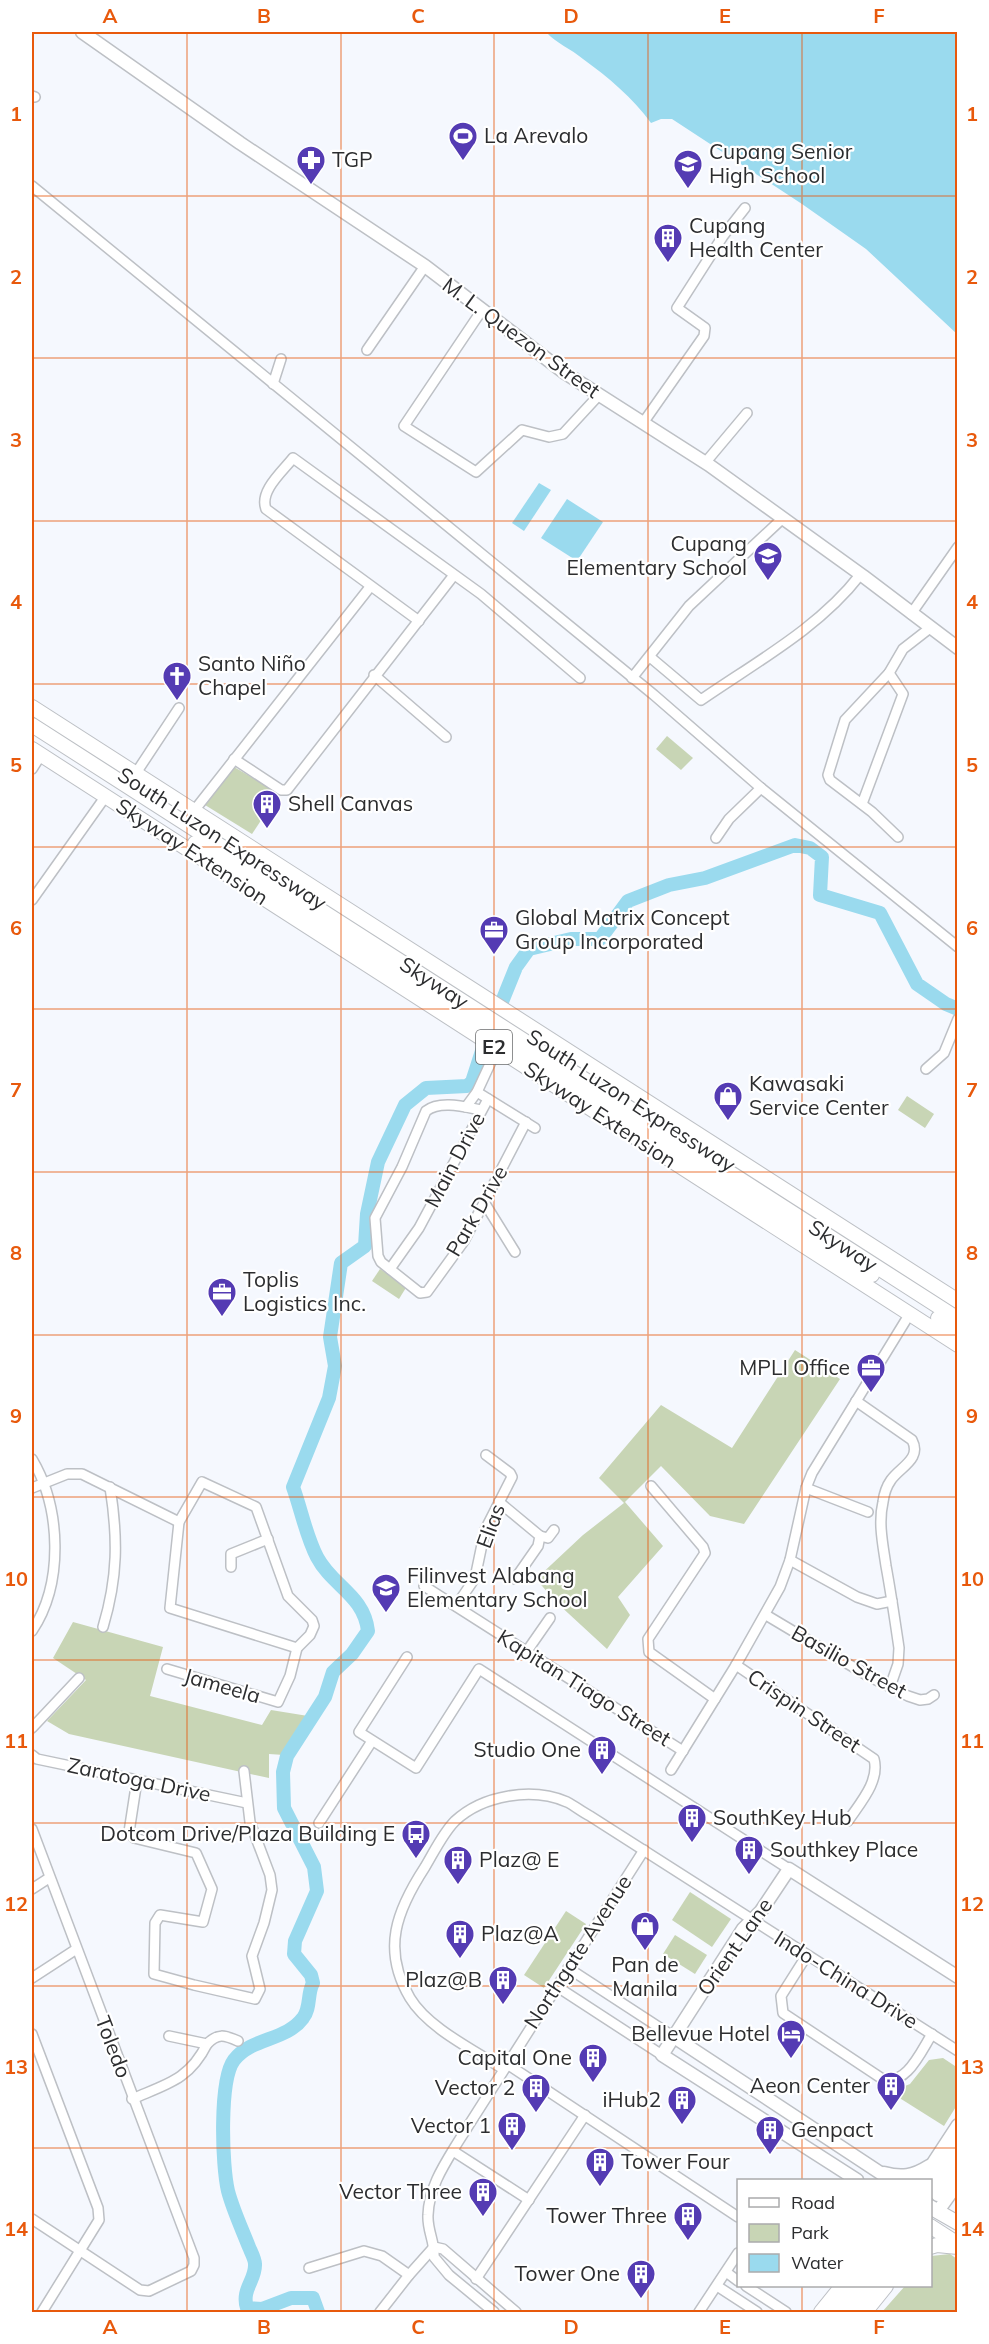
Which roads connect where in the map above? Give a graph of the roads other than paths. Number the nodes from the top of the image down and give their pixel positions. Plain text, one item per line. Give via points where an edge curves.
1 (82, 32) edge
2 (32, 186) edge
3 (745, 208) dead end
4 (425, 266) junction
5 (482, 310) junction
6 (367, 350) dead end
7 (280, 359) dead end
8 (273, 384) junction
9 (599, 395) junction
10 (747, 413) dead end
11 (643, 423) junction
12 (705, 463) junction
13 (783, 518) junction
14 (957, 547) edge
15 (860, 574) junction
16 (454, 575) junction
17 (370, 587) junction
18 (911, 614) junction
19 (419, 621) junction
20 (930, 628) junction
21 (957, 648) edge
22 (650, 657) junction
23 (889, 673) junction
24 (374, 675) junction
25 (580, 678) dead end
26 (632, 678) junction
27 (32, 701) edge
28 (32, 707) edge
29 (179, 708) dead end
30 (32, 717) edge
31 (32, 725) edge
32 (32, 733) edge
33 (446, 737) dead end
34 (32, 739) edge
35 (34, 753) edge
36 (234, 759) junction
37 (32, 769) edge
38 (138, 770) junction
39 (761, 788) junction
40 (104, 800) junction
41 (862, 804) junction
42 (197, 807) junction
43 (898, 837) dead end
44 (716, 838) dead end
45 (32, 900) edge
46 (957, 947) edge
47 (499, 1009) junction
48 (957, 1020) edge
49 (489, 1041) junction
50 (926, 1069) dead end
51 (477, 1092) junction
52 (488, 1099) junction
53 (466, 1107) junction
54 (481, 1110) junction
55 (526, 1122) junction
56 (535, 1128) dead end
57 (484, 1202) junction
58 (515, 1252) dead end
59 (390, 1269) junction
60 (957, 1295) edge
61 (957, 1301) edge
62 (957, 1310) edge
63 (909, 1315) junction
64 (957, 1319) edge
65 (957, 1328) edge
66 (957, 1346) edge
67 (856, 1401) junction
68 (486, 1455) dead end
69 (32, 1459) edge
70 (43, 1484) junction
71 (651, 1486) dead end
72 (110, 1487) junction
73 (32, 1488) edge
74 (806, 1488) junction
75 (499, 1502) junction
76 (868, 1512) dead end
77 (179, 1522) junction
78 (554, 1530) dead end
79 (540, 1536) junction
80 (268, 1539) junction
81 (790, 1560) junction
82 (231, 1567) dead end
83 (515, 1579) dead end
84 (424, 1586) dead end
85 (892, 1601) junction
86 (456, 1606) junction
87 (766, 1615) junction
88 (550, 1618) dead end
89 (103, 1627) dead end
90 (32, 1631) edge
91 (297, 1648) junction
92 (527, 1652) junction
93 (407, 1657) dead end
94 (736, 1665) junction
95 (167, 1669) dead end
96 (79, 1678) dead end
97 (890, 1687) junction
98 (934, 1695) dead end
99 (715, 1699) junction
100 (32, 1728) edge
101 (372, 1741) junction
102 (683, 1751) junction
103 (32, 1755) edge
104 (671, 1770) dead end
105 (244, 1771) dead end
106 (137, 1780) junction
107 (247, 1803) junction
108 (848, 1821) dead end
109 (319, 1823) dead end
110 (32, 1829) edge
111 (644, 1850) junction
112 (789, 1869) junction
113 (49, 1878) junction
114 (32, 1890) edge
115 (751, 1920) junction
116 (75, 1950) junction
117 (807, 1956) junction
118 (568, 1968) junction
119 (957, 1977) edge
120 (32, 1978) edge
121 (556, 1986) junction
122 (32, 2034) edge
123 (932, 2034) junction
124 (169, 2036) dead end
125 (674, 2037) junction
126 (238, 2041) dead end
127 (207, 2044) junction
128 (957, 2050) edge
129 (662, 2055) junction
130 (505, 2067) junction
131 (132, 2099) junction
132 (585, 2115) junction
133 (957, 2125) edge
134 (957, 2143) edge
135 (453, 2151) junction
136 (935, 2162) junction
137 (957, 2164) edge
138 (879, 2172) junction
139 (854, 2179) edge
140 (888, 2179) edge
141 (923, 2179) edge
142 (957, 2183) edge
143 (934, 2189) edge
144 (529, 2200) junction
145 (737, 2216) edge
146 (932, 2217) edge
147 (32, 2219) edge
148 (957, 2223) edge
149 (957, 2245) edge
150 (932, 2246) edge
151 (434, 2247) junction
152 (80, 2251) junction
153 (737, 2255) edge
154 (309, 2268) dead end
155 (726, 2272) junction
156 (409, 2276) junction
157 (476, 2279) junction
158 (737, 2280) edge
159 (717, 2286) junction
160 (747, 2287) edge
161 (841, 2287) edge
162 (856, 2287) edge
163 (871, 2287) edge
164 (885, 2287) edge
165 (42, 2313) edge
166 (380, 2313) edge
167 (494, 2313) edge
168 (516, 2313) edge
169 (699, 2313) edge
170 (757, 2313) edge
171 (786, 2313) edge
172 (820, 2313) edge
173 (836, 2313) edge
174 (851, 2313) edge
175 (865, 2313) edge

1 - 4 main road, M. L. Quezon Street
2 - 8 street
3 - 11 street via 676,309 705,328 704,336
4 - 5 main road, M. L. Quezon Street
4 - 6 street
5 - 9 main road, M. L. Quezon Street
5 - 9 street via 404,426 476,472 522,430 549,437 563,434
7 - 8 street
8 - 26 street
9 - 11 main road, M. L. Quezon Street
10 - 12 street
11 - 12 main road, M. L. Quezon Street
12 - 13 main road, M. L. Quezon Street
13 - 15 main road, M. L. Quezon Street
13 - 22 street via 689,606
14 - 18 street
15 - 18 main road, M. L. Quezon Street
15 - 22 street via 844,596 809,625 701,700
16 - 17 street via 293,458 266,492 266,509
16 - 19 street
16 - 25 street
17 - 19 street
17 - 36 street
18 - 20 main road, M. L. Quezon Street
19 - 24 street
20 - 21 main road, M. L. Quezon Street
20 - 23 street via 903,648
22 - 26 street
23 - 41 street via 903,694
23 - 41 street via 845,720 828,775
24 - 33 street
24 - 36 street via 286,790
26 - 39 street
27 - 38 main road
28 - 61 highway, Skyway Extension / E2
29 - 38 street
30 - 47 highway, South Luzon Expressway / E2
31 - 64 highway, Skyway / E2
32 - 65 highway, Skyway / E2
34 - 49 highway, South Luzon Expressway / E2
35 - 37 street
35 - 40 main road
35 - 66 highway, Skyway Extension / E2
36 - 42 street
38 - 42 main road
39 - 44 street
39 - 46 street
40 - 45 street
40 - 49 main road
41 - 43 street
42 - 47 main road
47 - 60 main road
47 - 62 highway, South Luzon Expressway / E2
48 - 50 street via 944,1053
49 - 51 street, Main Drive
49 - 63 main road
49 - 65 highway, South Luzon Expressway / E2
51 - 52 street, Main Drive
51 - 53 street
52 - 54 street, Main Drive
52 - 55 street
53 - 54 street
53 - 59 street via 442,1105 426,1111 375,1218 378,1256
54 - 59 street, Main Drive via 419,1228
55 - 56 street
55 - 57 street, Park Drive
57 - 58 street
57 - 59 street, Park Drive via 464,1241 427,1292 420,1293
63 - 66 main road
63 - 67 street
67 - 74 street
67 - 85 street via 912,1440 916,1447 915,1454 886,1488 882,1504 881,1528
68 - 75 street, Elias via 512,1475
69 - 70 street
70 - 72 street via 67,1474 80,1474
70 - 73 street
70 - 90 street via 53,1521 54,1568
71 - 99 street via 705,1553 647,1647
72 - 77 street
72 - 89 street via 117,1556
74 - 76 street
74 - 81 street
75 - 79 street
75 - 86 street, Elias via 485,1530 475,1578
77 - 80 street via 202,1482 256,1507
77 - 91 street via 170,1608
78 - 79 street via 548,1538
79 - 83 street via 538,1546
80 - 82 street via 231,1554
80 - 91 street via 288,1596 314,1626
81 - 85 street via 857,1598 877,1604
81 - 87 street
84 - 86 street, Kapitan Tiago Street
85 - 97 street via 899,1648
86 - 92 street, Kapitan Tiago Street
87 - 94 street
87 - 97 street, Basilio Street
88 - 92 street
91 - 95 street, Jameela via 278,1702
92 - 102 street, Kapitan Tiago Street
93 - 101 street via 359,1732
94 - 99 street
94 - 108 street, Crispin Street via 874,1759 874,1780
96 - 100 street
97 - 98 street, Basilio Street via 920,1700
99 - 102 street
101 - 109 street
101 - 112 street via 416,1768 479,1669
102 - 104 street
103 - 106 street, Zaratoga Drive
105 - 107 street
106 - 107 street, Zaratoga Drive
106 - 107 street via 129,1832 134,1838 196,1853 212,1889 203,1922 160,1915 155,1923 154,1974 255,1999 260,1989 252,1956 272,1890
110 - 113 street, Toledo
111 - 115 street, Indo-China Drive
111 - 118 street, Northgate Avenue
111 - 130 street, Indo-China Drive via 567,1802 538,1795 504,1797 471,1809 454,1822 407,1894 398,1916 395,1944 396,1961 409,1996 433,2023
112 - 115 main road, Orient Lane
112 - 119 main road
113 - 114 street
113 - 116 street, Toledo
115 - 117 street, Indo-China Drive
115 - 125 main road, Orient Lane
116 - 120 street
116 - 131 street, Toledo
117 - 123 street, Indo-China Drive
117 - 123 street via 781,1996 783,2013 881,2078 898,2079 905,2075
118 - 121 street, Northgate Avenue
118 - 125 street
121 - 129 street
121 - 130 street, Northgate Avenue
122 - 152 street via 98,2208 99,2220
123 - 128 street, Indo-China Drive
124 - 127 street
125 - 129 main road, Orient Lane
125 - 138 main road
126 - 127 street via 221,2034
127 - 131 street via 199,2061 183,2077
129 - 139 main road
130 - 132 street, Indo-China Drive
130 - 135 street, Northgate Avenue
131 - 152 street, Toledo via 194,2265 191,2271 145,2291
132 - 144 street
132 - 145 street, Indo-China Drive
133 - 136 main road
134 - 143 highway
135 - 144 street
135 - 151 street, Northgate Avenue via 431,2193 428,2216
136 - 138 main road via 909,2176
136 - 141 main road
137 - 143 highway
138 - 140 main road
142 - 146 main road
144 - 157 street
146 - 148 highway
146 - 149 highway
147 - 152 street
149 - 150 highway
151 - 156 street
151 - 157 street via 443,2249
151 - 167 street, Northgate Avenue via 434,2257 449,2275
152 - 165 street
153 - 155 street
154 - 156 street via 364,2251 382,2256
155 - 158 street
155 - 159 street
156 - 166 street
157 - 168 street
159 - 169 street
159 - 170 street
160 - 171 street
161 - 172 highway
162 - 173 highway
163 - 174 highway
164 - 175 highway

